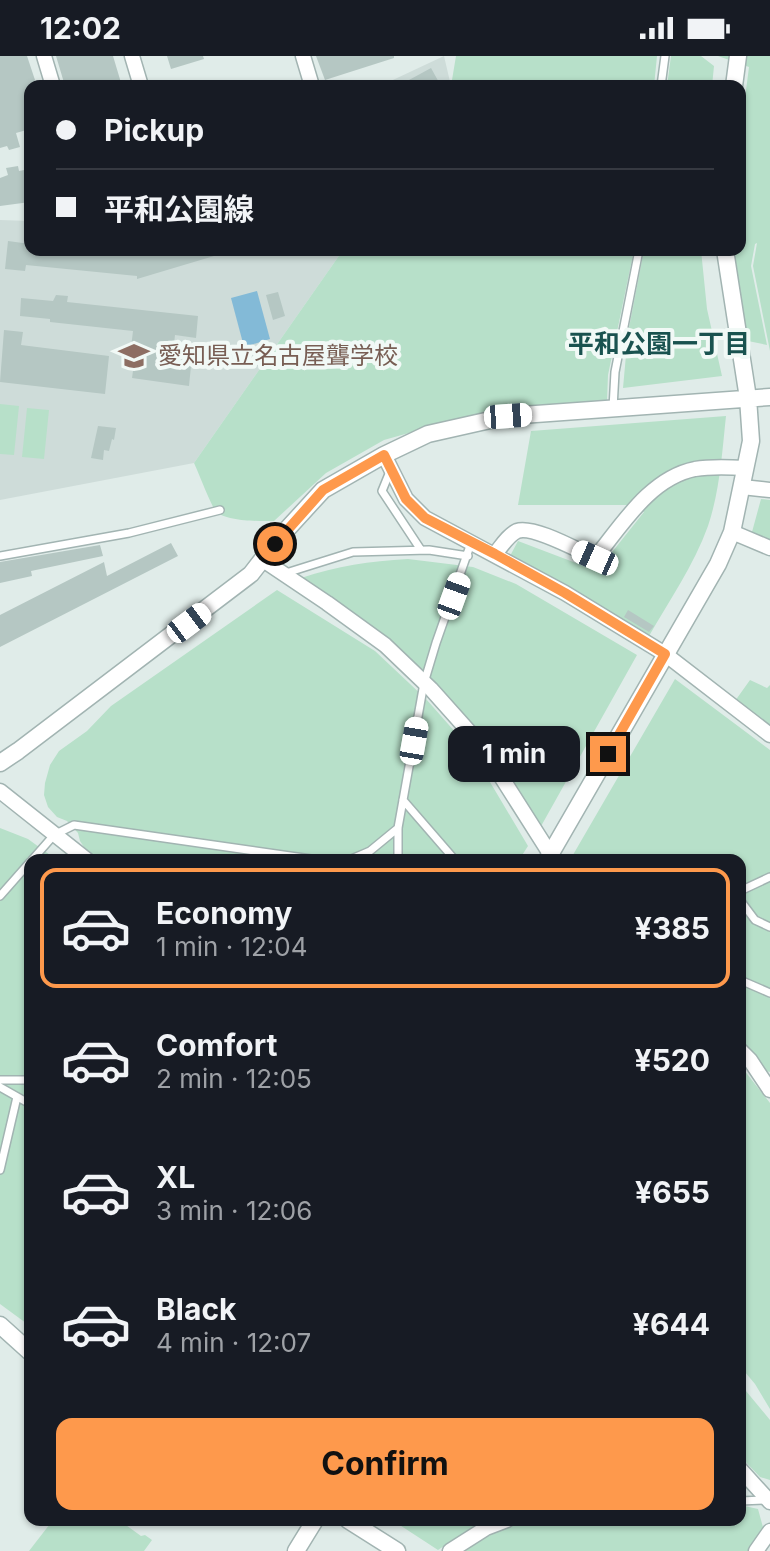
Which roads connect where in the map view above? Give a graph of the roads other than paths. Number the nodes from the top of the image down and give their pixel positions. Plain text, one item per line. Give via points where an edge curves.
1 (44, 56) edge
2 (132, 56) edge
3 (303, 56) edge
4 (665, 56) edge
5 (738, 56) edge
6 (51, 80) edge
7 (139, 80) edge
8 (310, 80) edge
9 (662, 80) edge
10 (735, 80) edge
11 (638, 256) edge
12 (726, 256) edge
13 (770, 397) edge
14 (748, 398) junction
15 (613, 408) junction
16 (388, 461) junction
17 (745, 468) junction
18 (742, 487) junction
19 (770, 490) edge
20 (220, 510) dead end
21 (732, 532) junction
22 (770, 548) edge
23 (421, 550) junction
24 (470, 550) junction
25 (495, 554) junction
26 (0, 556) edge
27 (263, 560) junction
28 (282, 574) junction
29 (665, 654) junction
30 (424, 683) junction
31 (770, 735) edge
32 (0, 763) edge
33 (0, 791) edge
34 (403, 800) junction
35 (398, 828) junction
36 (54, 835) junction
37 (37, 854) edge
38 (79, 854) edge
39 (276, 854) edge
40 (363, 854) edge
41 (398, 854) edge
42 (450, 854) edge
43 (548, 854) edge
44 (552, 854) edge
45 (24, 869) edge
46 (770, 877) edge
47 (746, 888) edge
48 (0, 896) edge
49 (746, 908) edge
50 (770, 927) edge
51 (746, 983) edge
52 (770, 993) edge
53 (746, 1057) edge
54 (24, 1081) edge
55 (768, 1083) edge
56 (1, 1085) edge
57 (17, 1097) junction
58 (24, 1101) edge
59 (0, 1170) edge
60 (0, 1325) edge
61 (24, 1347) edge
62 (746, 1476) edge
63 (746, 1501) edge
64 (769, 1501) edge
65 (311, 1526) edge
66 (357, 1526) edge
67 (491, 1526) edge
68 (770, 1531) edge
69 (296, 1551) edge
70 (397, 1551) edge
71 (450, 1551) edge
72 (756, 1551) edge

1 - 6 street
2 - 7 street
3 - 8 street
4 - 9 lane
5 - 10 street
11 - 15 lane
12 - 14 street
13 - 14 street
14 - 15 street
14 - 17 street via 751,441
15 - 16 street via 508,416 428,434
16 - 23 lane via 382,491
16 - 24 street via 406,499
16 - 27 street via 323,490
17 - 18 street
17 - 25 street via 694,469 674,476 653,490 595,558 520,530
18 - 19 street
18 - 21 street
20 - 26 lane
21 - 22 street
21 - 29 street
23 - 24 lane
23 - 28 lane via 353,552
24 - 25 street
24 - 30 lane
25 - 29 street
27 - 28 street
27 - 32 street via 213,605
28 - 30 street via 385,645
29 - 31 street
29 - 44 street
30 - 34 lane
30 - 43 street via 481,745
33 - 36 street
34 - 35 lane
34 - 42 lane
35 - 40 lane
35 - 41 lane
36 - 37 lane
36 - 38 street
36 - 39 lane via 74,825
45 - 48 lane
46 - 47 lane
49 - 50 lane
51 - 52 lane
53 - 55 street
54 - 56 lane
56 - 57 lane
57 - 58 lane
57 - 59 lane
60 - 61 street
62 - 64 street
63 - 64 lane
65 - 69 street
66 - 70 street
67 - 71 street
68 - 72 street

